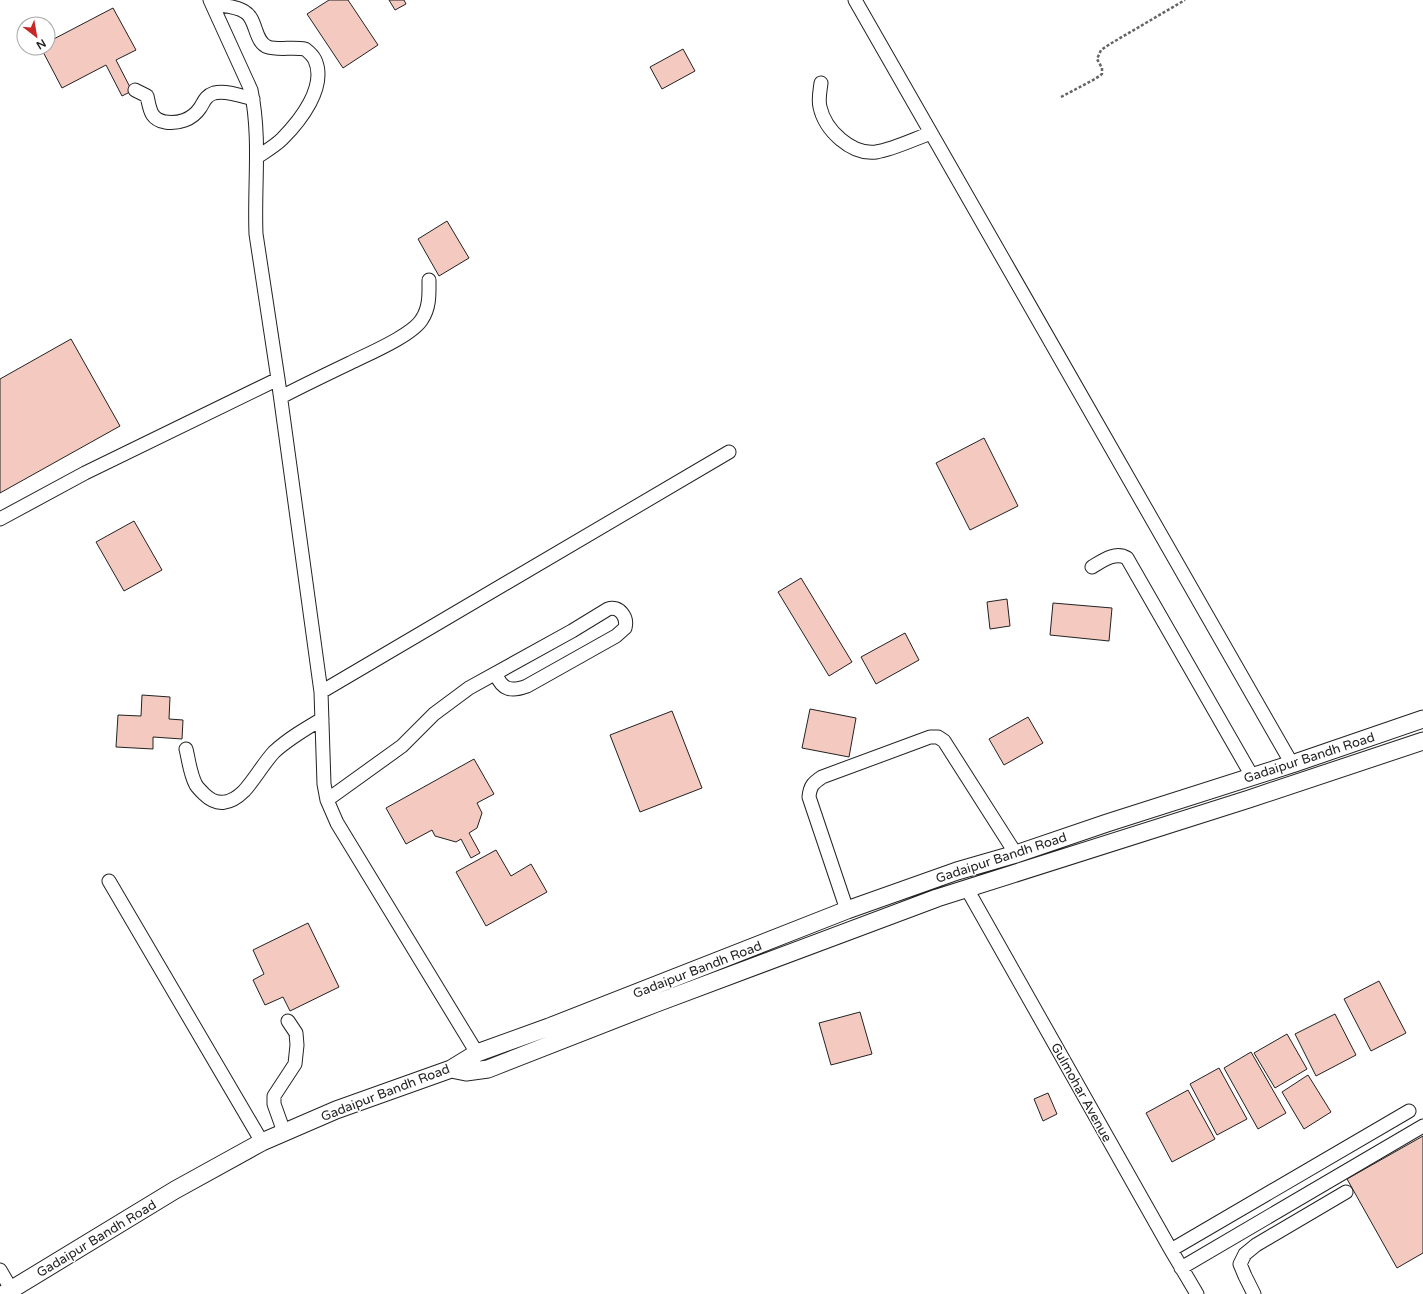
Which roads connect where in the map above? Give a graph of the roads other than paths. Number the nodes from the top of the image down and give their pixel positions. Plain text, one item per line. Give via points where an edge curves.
1 (855, 0) edge
2 (211, 2) edge
3 (821, 83) dead end
4 (136, 90) dead end
5 (253, 100) junction
6 (931, 133) junction
7 (257, 157) junction
8 (430, 280) dead end
9 (278, 379) junction
10 (280, 396) junction
11 (729, 452) dead end
12 (0, 519) edge
13 (1092, 567) dead end
14 (496, 674) junction
15 (321, 692) junction
16 (322, 719) junction
17 (1423, 719) edge
18 (1423, 741) edge
19 (186, 749) dead end
20 (1292, 764) junction
21 (1252, 776) junction
22 (327, 800) junction
23 (1016, 854) junction
24 (109, 881) dead end
25 (967, 889) junction
26 (847, 910) junction
27 (288, 1021) dead end
28 (477, 1053) junction
29 (451, 1069) junction
30 (1409, 1111) dead end
31 (1423, 1126) edge
32 (284, 1132) junction
33 (262, 1142) junction
34 (1346, 1192) dead end
35 (1171, 1250) junction
36 (1182, 1268) junction
37 (0, 1270) edge
38 (10, 1293) edge
39 (1197, 1294) edge
40 (1254, 1294) edge

1 - 6 street
2 - 5 street via 251,90
2 - 7 street via 247,12 262,43 269,47 305,49 315,61 318,70 314,97 301,117 282,139
3 - 6 street via 820,106 825,120 843,141 855,148 866,152 882,150
4 - 5 street via 147,96 152,115 158,120 173,123 186,120 200,108 204,98 214,93 237,94
5 - 7 street
6 - 20 street
7 - 9 street via 256,234
8 - 10 street via 429,300 422,320 400,338
9 - 10 street
9 - 12 street via 85,473
10 - 15 street
11 - 15 street
13 - 21 street via 1118,555 1126,558
14 - 14 street via 503,687 511,690 520,689 616,636 625,628 626,621 621,611 608,609
14 - 22 street via 455,697 402,746
15 - 16 street
16 - 19 street via 283,743 242,792 223,803 214,801 197,787
16 - 22 street via 324,784
17 - 20 street, Gadaipur Bandh Road
18 - 25 street
20 - 21 street, Gadaipur Bandh Road
21 - 23 street, Gadaipur Bandh Road
22 - 28 street via 337,823
23 - 26 street, Gadaipur Bandh Road via 957,871
23 - 26 street via 944,741 938,737 930,737 822,777 810,788 809,797
24 - 33 street
25 - 29 street via 847,931 488,1069 466,1072
25 - 35 street, Gulmohar Avenue
26 - 28 street, Gadaipur Bandh Road
27 - 32 street via 296,1033 295,1064 274,1096 274,1104
28 - 29 street, Gadaipur Bandh Road
29 - 32 street, Gadaipur Bandh Road via 336,1110
30 - 35 street
31 - 36 street
32 - 33 street, Gadaipur Bandh Road
33 - 38 street, Gadaipur Bandh Road via 175,1190
34 - 40 street via 1245,1254 1240,1264
35 - 36 street, Gulmohar Avenue
36 - 39 street, Gulmohar Avenue
37 - 38 street

